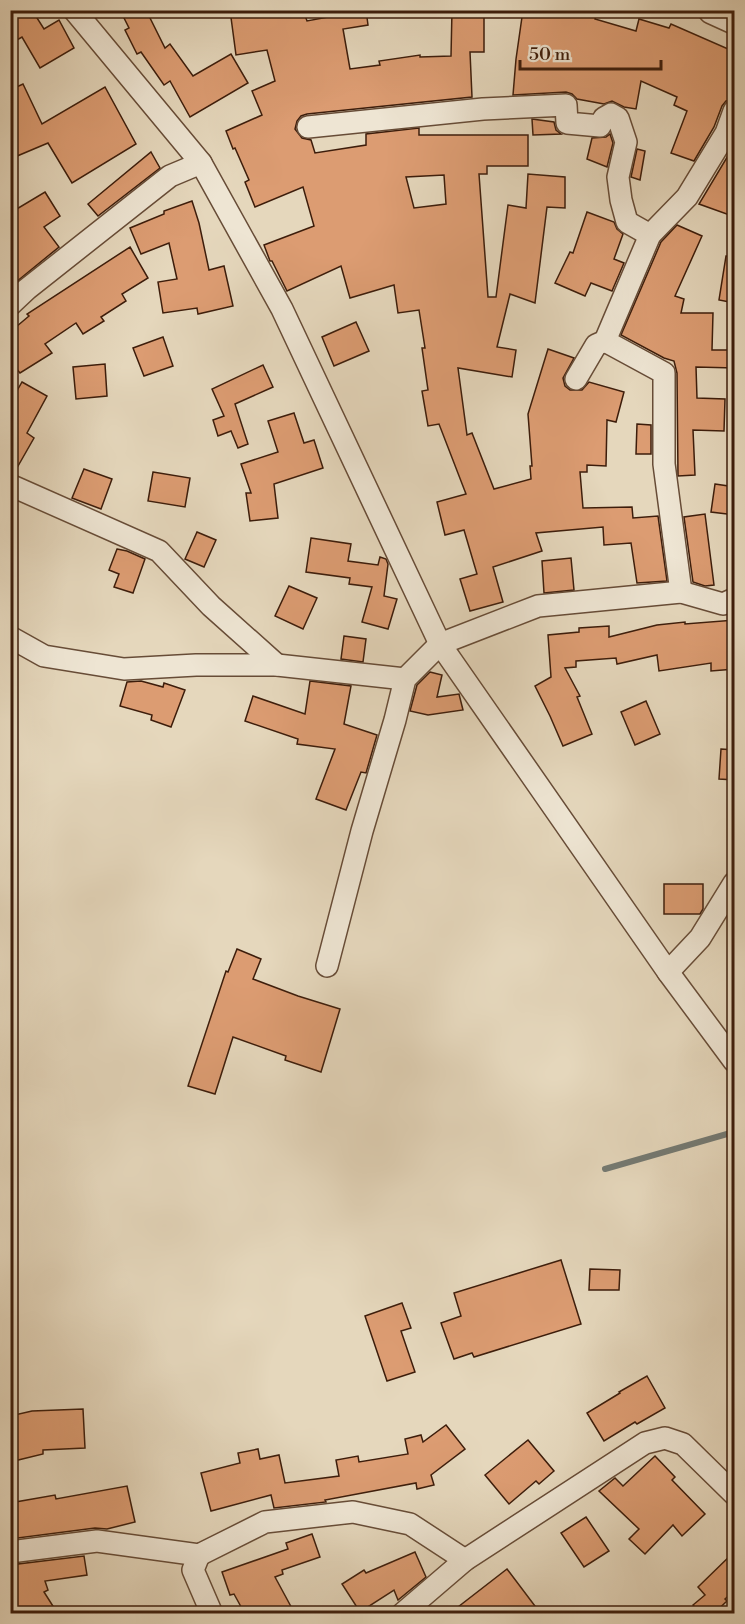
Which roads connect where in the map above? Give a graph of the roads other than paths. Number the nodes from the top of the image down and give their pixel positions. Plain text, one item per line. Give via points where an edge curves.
1 (74, 10) edge
2 (712, 10) edge
3 (735, 20) edge
4 (735, 111) edge
5 (308, 127) dead end
6 (201, 163) junction
7 (650, 235) junction
8 (10, 305) edge
9 (605, 341) junction
10 (576, 379) dead end
11 (10, 485) edge
12 (681, 592) junction
13 (735, 599) edge
14 (10, 637) edge
15 (440, 644) junction
16 (277, 665) junction
17 (405, 679) junction
18 (735, 883) edge
19 (327, 966) dead end
20 (668, 972) junction
21 (735, 1061) edge
22 (735, 1494) edge
23 (10, 1552) edge
24 (199, 1555) junction
25 (465, 1560) junction
26 (212, 1614) edge
27 (402, 1614) edge

1 - 6 street
2 - 3 street
4 - 7 street via 687,197
5 - 7 street via 483,109 566,105 567,123 600,126 611,114 618,118 626,142 618,177 627,222
6 - 8 street via 170,176
6 - 15 street via 282,309
7 - 9 street
9 - 10 street via 596,345
9 - 12 street via 664,373 664,464
11 - 16 street via 159,551 211,606
12 - 13 street via 723,604
12 - 15 street via 538,606
14 - 16 street via 44,657 124,669
15 - 17 street
15 - 20 street
16 - 17 street
17 - 19 street
18 - 20 street via 700,938
20 - 21 street
22 - 25 street via 683,1444 665,1438 645,1443
23 - 24 street via 97,1541
24 - 25 street via 265,1522 353,1512 410,1524
24 - 26 street via 193,1570
25 - 27 street

